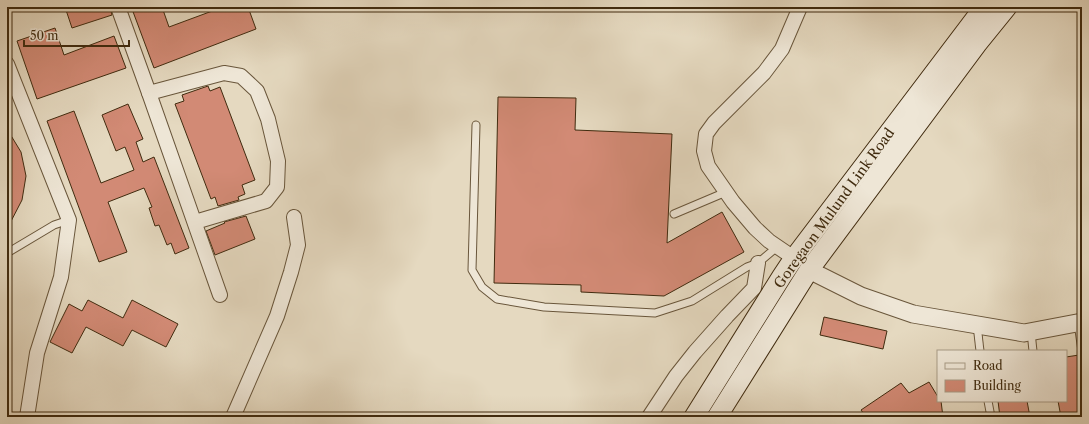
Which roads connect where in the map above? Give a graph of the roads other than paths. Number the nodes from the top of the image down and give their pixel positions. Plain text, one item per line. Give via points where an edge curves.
1 (118, 7) edge
2 (800, 7) edge
3 (984, 7) edge
4 (1007, 7) edge
5 (7, 64) edge
6 (149, 92) junction
7 (476, 125) dead end
8 (726, 192) junction
9 (674, 214) dead end
10 (294, 217) dead end
11 (68, 220) junction
12 (195, 222) junction
13 (778, 247) junction
14 (7, 252) edge
15 (758, 263) junction
16 (802, 264) junction
17 (220, 295) dead end
18 (1080, 323) edge
19 (977, 325) junction
20 (1031, 332) junction
21 (980, 350) edge
22 (1033, 350) edge
23 (1082, 351) edge
24 (988, 402) edge
25 (27, 417) edge
26 (233, 417) edge
27 (649, 417) edge
28 (694, 417) edge
29 (717, 417) edge
30 (991, 417) edge

1 - 6 street
2 - 8 street via 782,49 764,73 706,134 704,151 708,166
3 - 16 main road, Goregaon Mulund Link Road
4 - 16 main road, Goregaon Mulund Link Road
5 - 11 street
6 - 12 street
6 - 12 street via 224,73 242,76 257,91 268,119 278,161 277,187 266,201
7 - 15 lane via 472,270 482,287 497,299 544,307 655,313 692,301 747,267
8 - 9 lane
8 - 13 street via 755,228
10 - 26 street via 298,245 291,272 277,316
11 - 14 lane via 54,225
11 - 25 street via 61,278 37,353
12 - 17 street
13 - 15 lane
13 - 16 street
15 - 27 street via 754,288 695,352
16 - 19 street via 861,296 913,314
16 - 28 main road, Goregaon Mulund Link Road via 782,276
16 - 29 main road, Goregaon Mulund Link Road
18 - 20 street
18 - 23 lane
19 - 20 street
19 - 21 lane
20 - 22 lane
24 - 30 lane

